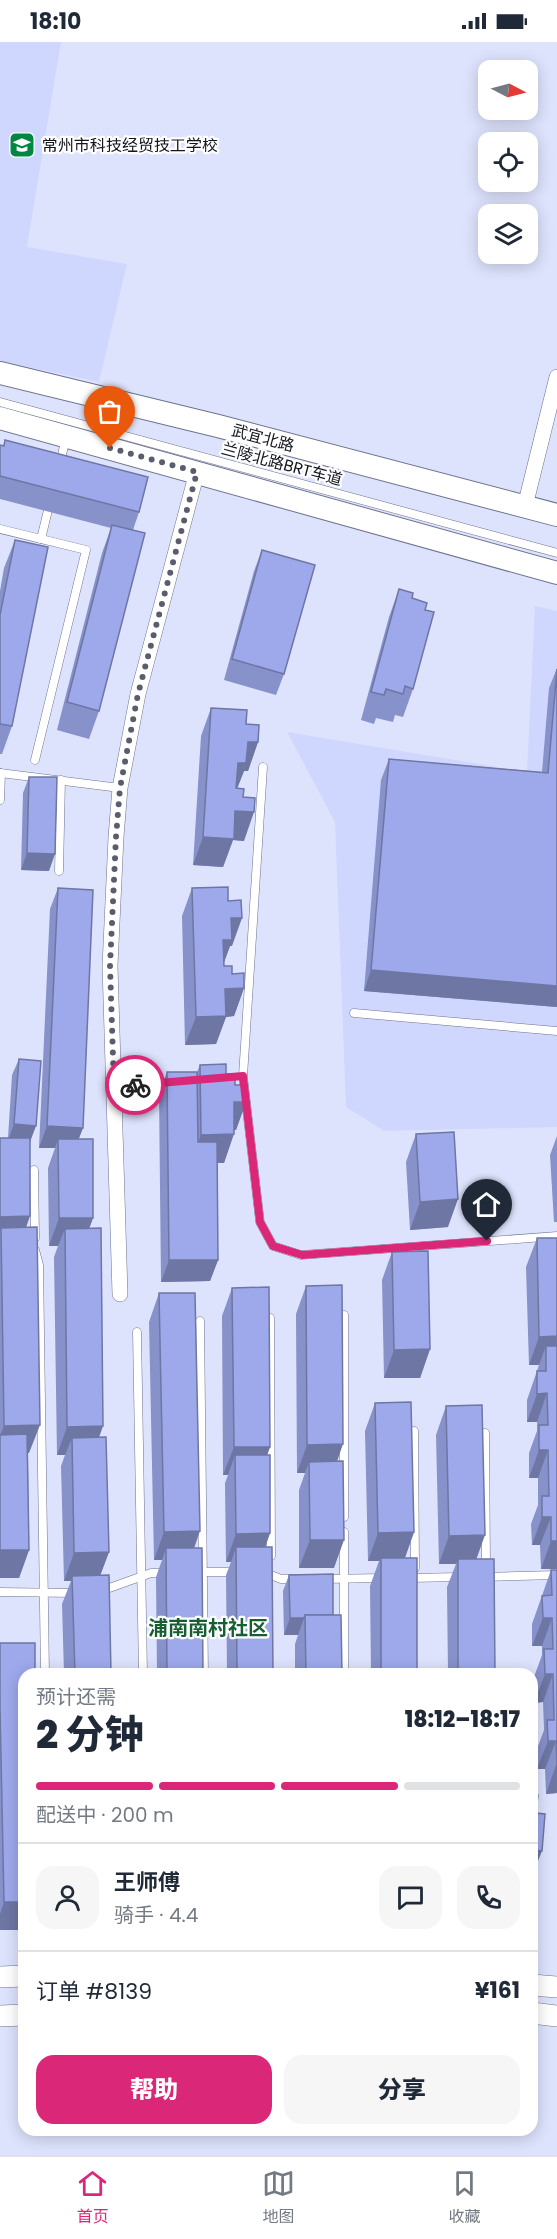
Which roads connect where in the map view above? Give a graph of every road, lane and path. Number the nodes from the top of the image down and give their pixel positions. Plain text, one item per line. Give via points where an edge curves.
1 (5, 374) edge
2 (557, 377) edge
3 (0, 402) edge
4 (3, 418) edge
5 (66, 436) junction
6 (58, 470) edge
7 (197, 472) junction
8 (52, 493) edge
9 (525, 506) junction
10 (557, 515) edge
11 (0, 529) edge
12 (42, 539) junction
13 (557, 553) edge
14 (557, 573) edge
15 (35, 760) dead end
16 (263, 767) dead end
17 (1, 773) edge
18 (61, 780) junction
19 (120, 788) junction
20 (0, 800) edge
21 (59, 871) dead end
22 (354, 1012) dead end
23 (557, 1031) edge
24 (243, 1076) junction
25 (231, 1077) edge
26 (184, 1081) edge
27 (114, 1087) junction
28 (34, 1170) dead end
29 (557, 1236) edge
30 (120, 1293) dead end
31 (344, 1315) edge
32 (270, 1318) edge
33 (200, 1321) dead end
34 (137, 1332) dead end
35 (414, 1431) edge
36 (485, 1433) edge
37 (182, 1572) edge
38 (202, 1572) junction
39 (172, 1573) edge
40 (272, 1575) junction
41 (557, 1575) edge
42 (140, 1577) junction
43 (486, 1577) junction
44 (344, 1578) junction
45 (392, 1578) edge
46 (404, 1578) edge
47 (415, 1578) junction
48 (272, 1586) edge
49 (416, 1588) edge
50 (0, 1592) edge
51 (43, 1593) junction
52 (82, 1594) edge
53 (92, 1594) edge
54 (45, 1668) edge
55 (143, 1668) edge
56 (204, 1668) edge
57 (344, 1668) edge
58 (18, 1976) edge
59 (0, 1977) edge
60 (538, 1985) edge
61 (557, 1987) edge
62 (538, 2014) edge
63 (18, 2015) edge
64 (0, 2016) edge
65 (557, 2016) edge

1 - 9 main road, 武宜北路
2 - 9 street
3 - 13 lane, 兰陵北路BRT车道
4 - 5 main road
5 - 6 lane
5 - 7 main road
7 - 14 main road
7 - 19 street via 138,694
8 - 12 lane
9 - 10 main road, 武宜北路
11 - 12 lane
12 - 15 lane via 86,550
16 - 24 lane
17 - 18 lane
17 - 20 lane
18 - 19 lane
18 - 21 lane
19 - 27 street via 110,966
22 - 23 lane
24 - 25 lane
24 - 29 lane via 260,1222 273,1246 302,1255
26 - 27 lane
27 - 30 street
28 - 51 lane
31 - 44 lane
32 - 40 lane
33 - 38 lane
34 - 42 lane
35 - 47 lane
36 - 43 lane
37 - 38 lane
38 - 40 lane via 262,1571
38 - 56 lane
39 - 42 lane
40 - 44 lane via 280,1579
40 - 48 lane
41 - 43 lane
42 - 53 lane
42 - 55 lane
43 - 47 lane
44 - 45 lane
44 - 57 lane
46 - 47 lane
47 - 49 lane
50 - 51 lane
51 - 52 lane
51 - 54 lane
58 - 59 main road
60 - 61 main road
62 - 65 main road
63 - 64 main road

